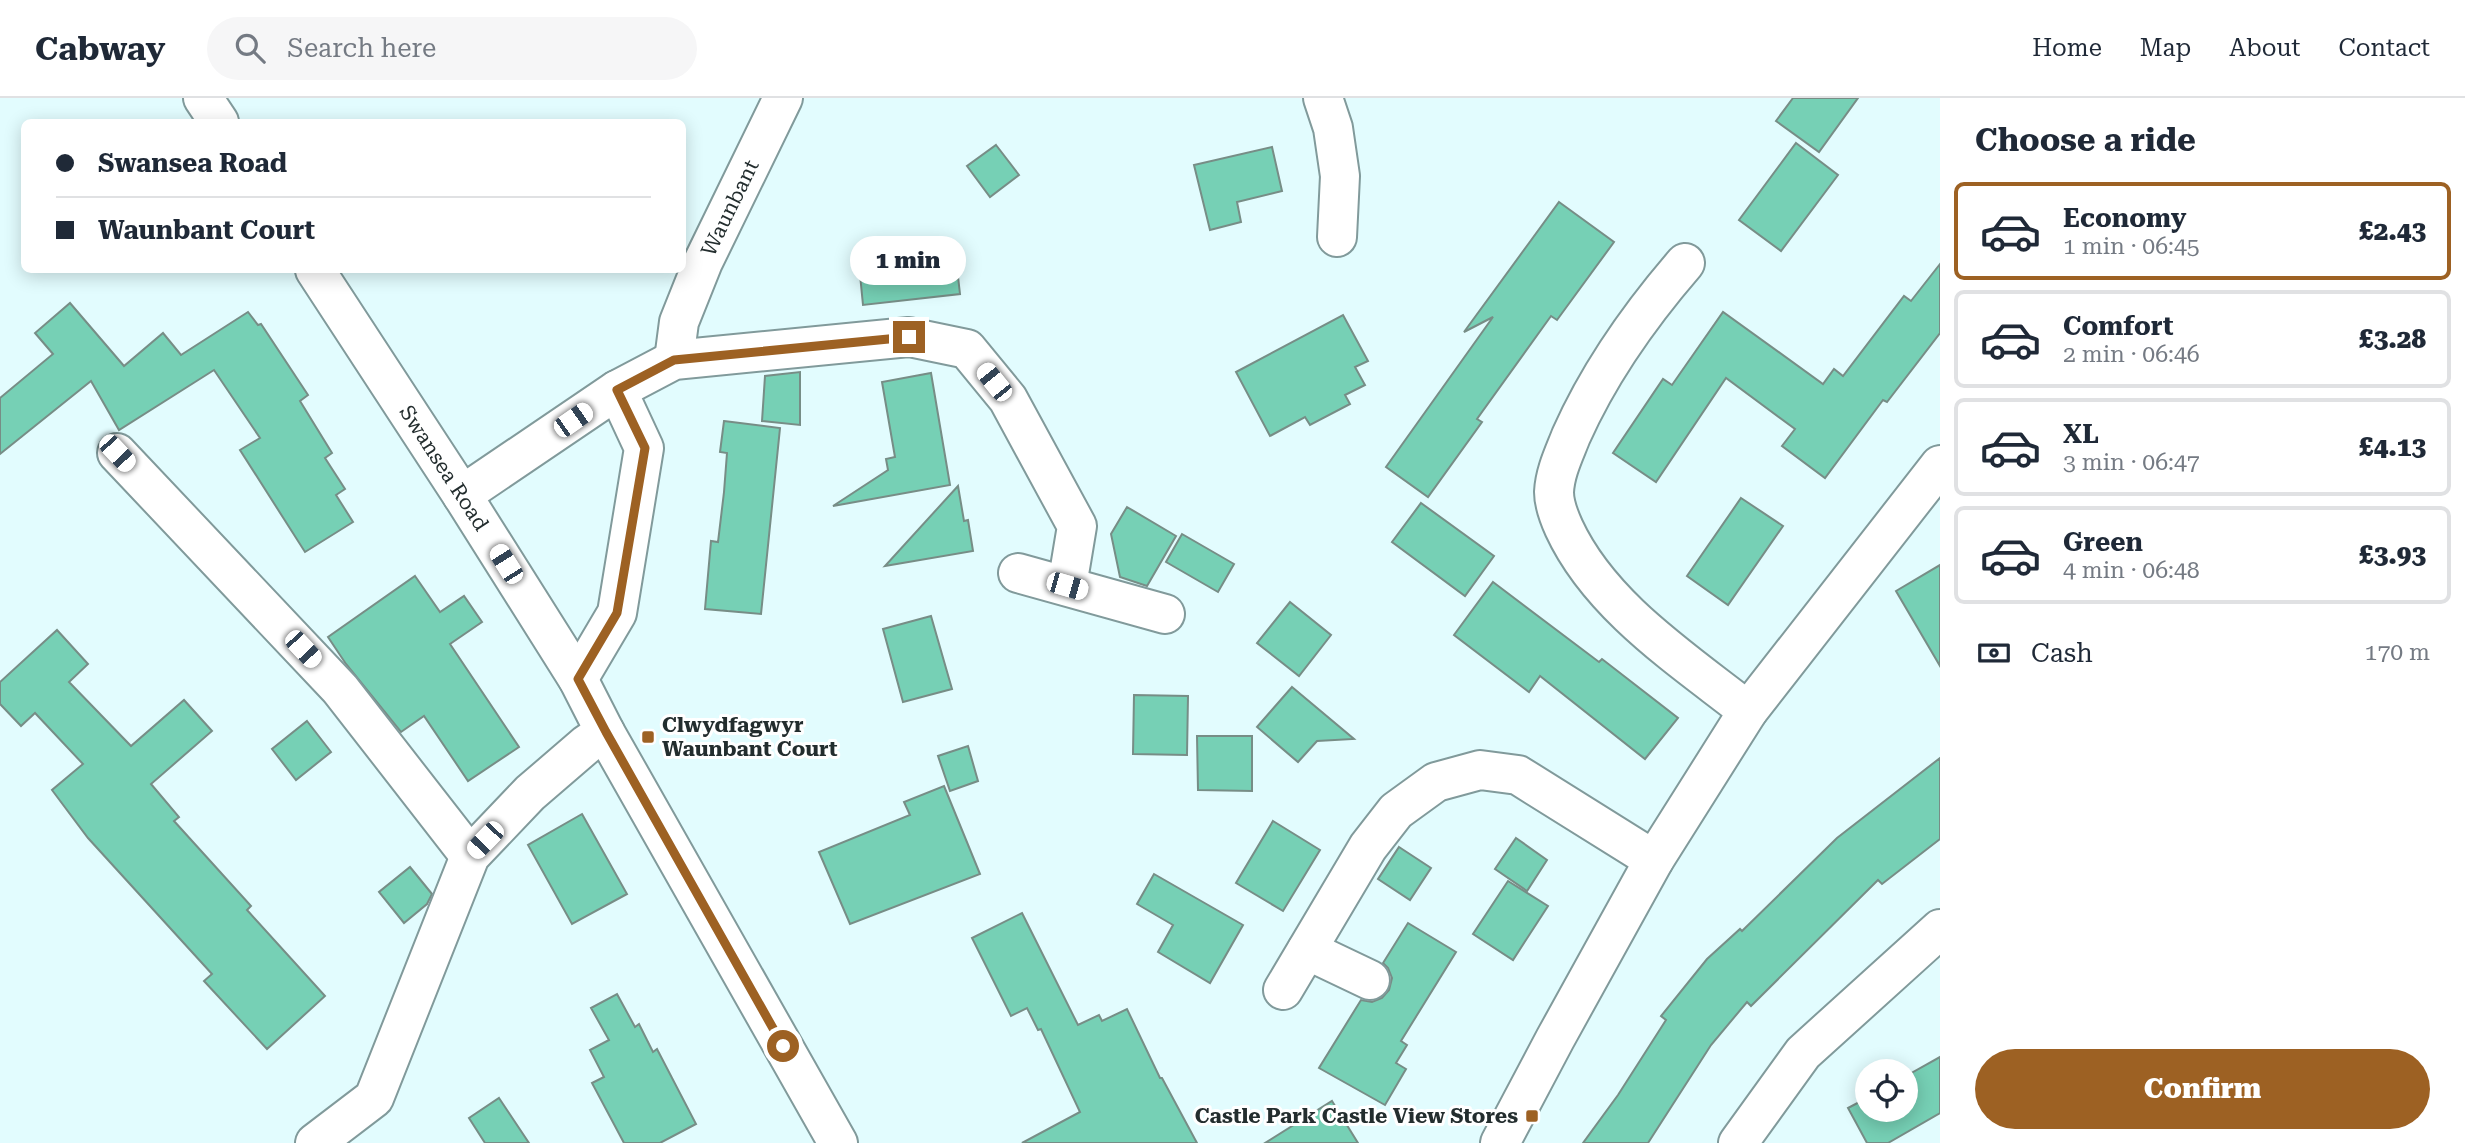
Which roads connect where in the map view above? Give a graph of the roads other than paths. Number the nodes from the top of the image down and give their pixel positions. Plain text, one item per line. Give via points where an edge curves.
1 (203, 98) edge
2 (783, 98) edge
3 (1323, 98) edge
4 (217, 119) edge
5 (1337, 237) dead end
6 (1685, 263) dead end
7 (317, 273) edge
8 (674, 360) junction
9 (617, 390) junction
10 (117, 453) dead end
11 (1940, 465) edge
12 (463, 495) junction
13 (1018, 573) dead end
14 (1067, 586) junction
15 (1165, 614) dead end
16 (578, 679) junction
17 (1748, 711) junction
18 (606, 732) junction
19 (470, 856) junction
20 (1654, 860) junction
21 (1940, 929) edge
22 (1307, 950) junction
23 (1370, 980) dead end
24 (1283, 990) dead end
25 (315, 1143) edge
26 (838, 1143) edge
27 (1500, 1143) edge
28 (1738, 1143) edge

1 - 4 street
2 - 8 street, Waunbant via 704,262 679,323
3 - 5 street via 1340,176
6 - 17 street via 1645,313 1585,405 1559,466 1554,494 1573,547 1588,569 1642,628
7 - 12 street, Swansea Road
8 - 9 street
8 - 14 street via 909,337 967,349 1008,399 1077,526
9 - 12 street
9 - 16 street via 645,448 617,613
10 - 19 street via 340,689
11 - 17 street
12 - 16 street, Swansea Road
13 - 14 street
14 - 15 street
16 - 18 street, Swansea Road
17 - 20 street
18 - 19 street via 530,793
18 - 26 street, Swansea Road
19 - 25 street via 374,1098
20 - 22 street via 1518,775 1480,770 1436,782 1396,810 1368,847
20 - 27 street
21 - 28 street via 1803,1053
22 - 23 street
22 - 24 street

